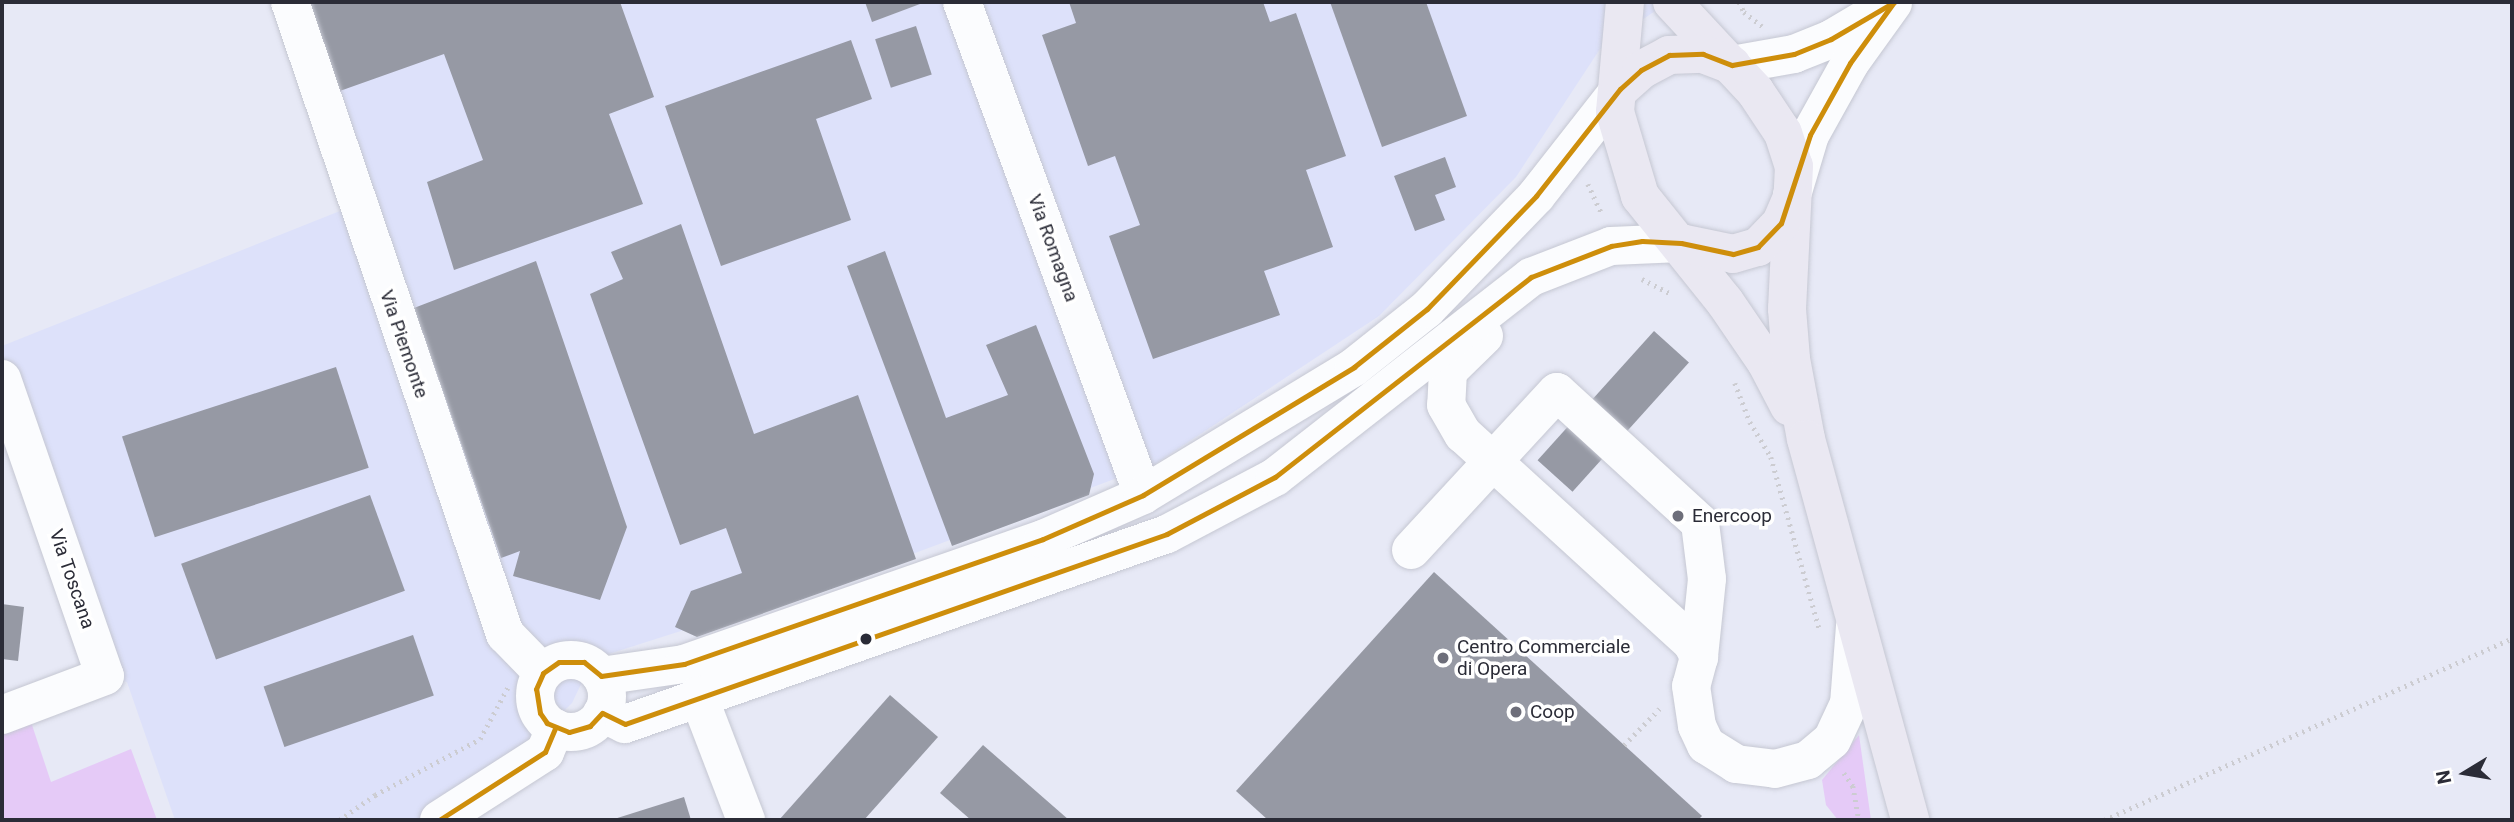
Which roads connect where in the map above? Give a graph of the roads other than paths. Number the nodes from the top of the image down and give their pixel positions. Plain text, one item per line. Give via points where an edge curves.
1 (290, 2) edge
2 (962, 2) edge
3 (1625, 2) edge
4 (1893, 2) edge
5 (1679, 4) edge
6 (1732, 65) junction
7 (1620, 89) junction
8 (1792, 195) junction
9 (1681, 243) junction
10 (1531, 277) junction
11 (2, 379) edge
12 (1806, 439) junction
13 (1495, 461) junction
14 (1143, 495) junction
15 (1411, 550) dead end
16 (1856, 621) junction
17 (1699, 657) junction
18 (533, 664) junction
19 (602, 694) junction
20 (698, 695) junction
21 (2, 715) edge
22 (555, 728) junction
23 (1886, 736) junction
24 (439, 820) edge
25 (746, 820) edge
26 (1887, 820) edge
27 (1910, 820) edge

1 - 18 street, Via Piemonte via 505,634
2 - 14 street, Via Romagna
3 - 7 main road
4 - 6 street via 1831,39 1794,54
4 - 8 street via 1850,63 1810,135
5 - 6 main road
6 - 7 main road via 1703,54 1669,55 1641,70
6 - 8 main road via 1783,133 1794,166
7 - 9 main road via 1615,111 1640,196 1658,223
7 - 14 street via 1483,254 1427,309 1354,366
8 - 9 main road via 1781,223 1758,247 1733,254
8 - 12 main road via 1787,309
9 - 10 street via 1617,245
9 - 12 main road via 1766,362
10 - 13 street via 1483,337 1448,370 1446,405 1463,434
10 - 20 street via 1275,477 1167,534
11 - 21 street, Via Toscana via 105,676
12 - 16 main road
13 - 15 street
13 - 17 street via 1692,643
13 - 17 street via 1557,392 1700,523 1707,579
14 - 19 street via 1043,539
16 - 17 street via 1849,704 1832,740 1808,760 1775,769 1736,764 1706,745 1697,726 1691,686
16 - 23 main road
18 - 19 street via 584,662
18 - 22 street via 535,701
19 - 20 street via 625,724
19 - 22 street via 580,731
20 - 25 street
22 - 24 street via 545,752
23 - 26 main road
23 - 27 main road

